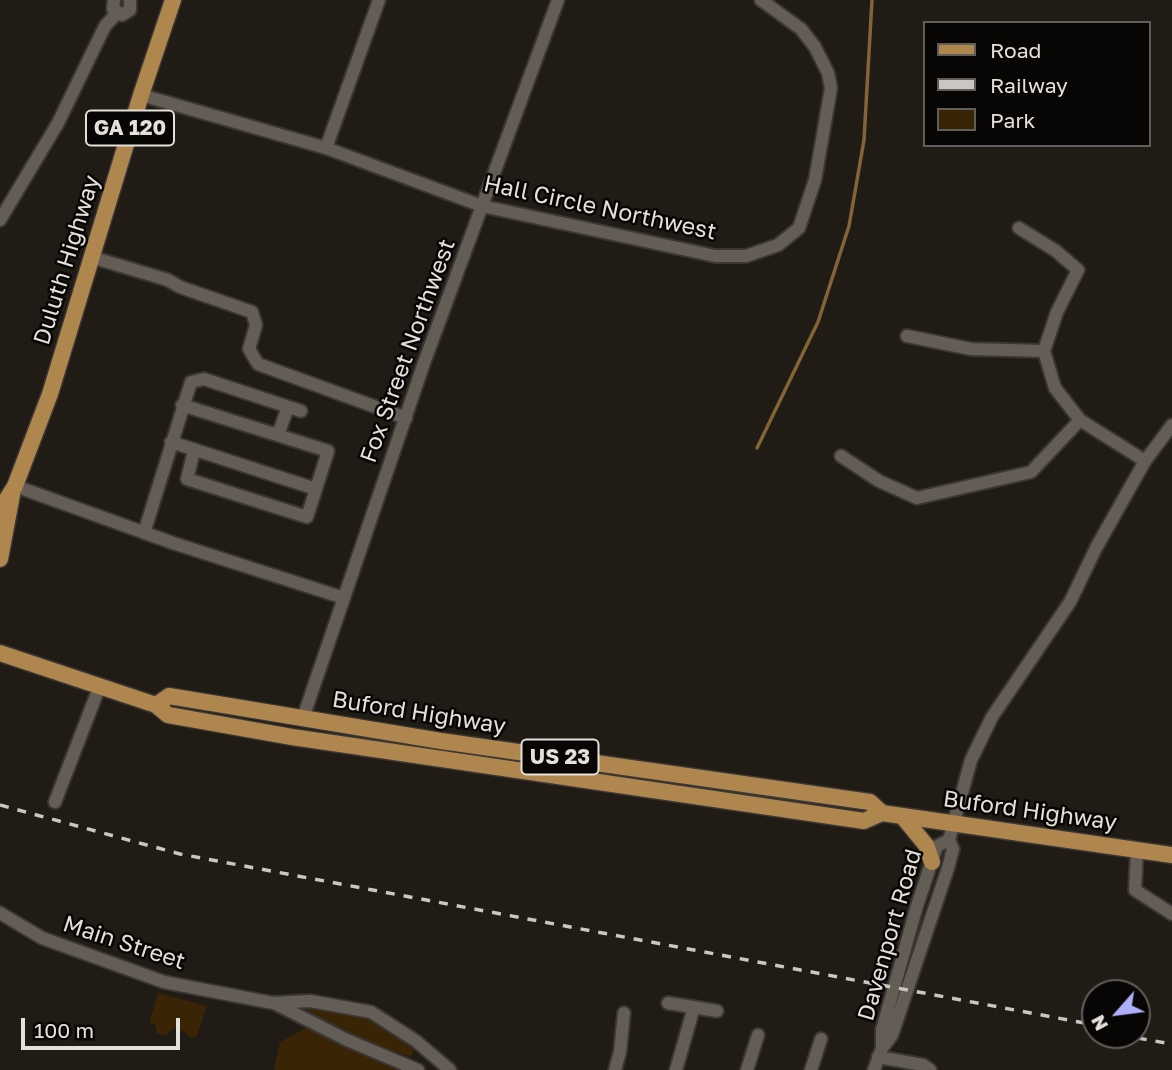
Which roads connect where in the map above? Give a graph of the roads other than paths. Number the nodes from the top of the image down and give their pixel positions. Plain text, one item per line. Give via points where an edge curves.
1 (130, 0) edge
2 (173, 0) edge
3 (379, 0) edge
4 (558, 0) edge
5 (761, 0) edge
6 (113, 4) edge
7 (141, 95) junction
8 (326, 148) junction
9 (482, 206) junction
10 (0, 220) edge
11 (1019, 228) dead end
12 (91, 257) junction
13 (906, 337) dead end
14 (1044, 351) junction
15 (183, 405) junction
16 (288, 407) junction
17 (301, 411) dead end
18 (406, 418) junction
19 (1080, 419) junction
20 (1172, 425) edge
21 (278, 435) junction
22 (171, 443) junction
23 (194, 451) junction
24 (841, 456) dead end
25 (1145, 461) junction
26 (14, 489) junction
27 (316, 489) junction
28 (0, 510) edge
29 (144, 533) junction
30 (0, 559) edge
31 (344, 598) junction
32 (0, 653) edge
33 (99, 688) junction
34 (156, 705) junction
35 (303, 718) junction
36 (207, 721) junction
37 (383, 732) junction
38 (292, 737) junction
39 (566, 758) junction
40 (497, 768) junction
41 (704, 778) junction
42 (662, 792) junction
43 (55, 802) dead end
44 (883, 813) junction
45 (902, 816) junction
46 (951, 832) junction
47 (1137, 849) junction
48 (1172, 855) edge
49 (932, 862) junction
50 (0, 914) edge
51 (1172, 914) edge
52 (273, 1003) junction
53 (668, 1003) dead end
54 (694, 1007) junction
55 (717, 1011) dead end
56 (624, 1013) dead end
57 (758, 1035) dead end
58 (821, 1039) dead end
59 (423, 1047) junction
60 (878, 1058) edge
61 (417, 1070) edge
62 (450, 1070) edge
63 (615, 1070) edge
64 (676, 1070) edge
65 (747, 1070) edge
66 (811, 1070) edge
67 (930, 1070) edge

1 - 6 street via 129,12
2 - 7 main road, Duluth Highway / GA 120
3 - 8 street
4 - 9 street, Fox Street Northwest
5 - 9 street, Hall Circle Northwest via 801,29 815,47 831,88 809,204 799,228 778,245 746,256 715,256
6 - 10 street via 64,111
7 - 8 street, Hall Circle Northwest
7 - 12 main road, Duluth Highway / GA 120
8 - 9 street, Hall Circle Northwest
9 - 18 street, Fox Street Northwest
11 - 14 street via 1078,270
12 - 18 street via 252,312 256,325 249,349 257,365
12 - 26 main road, Duluth Highway / GA 120 via 50,394
13 - 14 street via 971,349
14 - 19 street via 1055,388
15 - 16 street via 191,382 197,379
15 - 21 street
15 - 22 street
16 - 17 street
16 - 21 street
18 - 31 street, Fox Street Northwest
19 - 24 street via 1031,472 917,498 879,481
19 - 25 street
20 - 25 street
21 - 27 street via 328,451
22 - 23 street
22 - 29 street
23 - 27 street
23 - 27 street via 187,479 307,517
25 - 46 street via 1070,602 992,718 971,760
26 - 28 main road, Duluth Highway / GA 120
26 - 29 street
26 - 30 main road, Duluth Highway / GA 120
29 - 31 street
31 - 35 street, Fox Street Northwest
32 - 33 main road, Buford Highway / US 23
33 - 34 main road, Buford Highway / US 23
33 - 43 street
34 - 35 main road, Buford Highway / US 23 via 169,696
34 - 36 main road, Buford Highway / US 23 via 168,715
35 - 36 main road via 278,726 226,715
35 - 37 main road, Buford Highway / US 23
36 - 38 main road, Buford Highway / US 23
37 - 38 main road via 361,737 302,730
37 - 39 main road, Buford Highway / US 23
38 - 40 main road, Buford Highway / US 23
39 - 40 main road via 556,767 512,762
39 - 41 main road, Buford Highway / US 23
40 - 42 main road, Buford Highway / US 23
41 - 42 main road via 669,783
41 - 44 main road, Buford Highway / US 23 via 870,802
42 - 44 main road, Buford Highway / US 23 via 864,821
44 - 45 main road, Buford Highway / US 23
45 - 46 main road, Buford Highway / US 23
45 - 49 main road via 926,845
46 - 47 main road, Buford Highway / US 23
46 - 49 street, Davenport Road via 937,846
46 - 60 street, Davenport Road via 948,868 892,1035
47 - 48 main road, Buford Highway / US 23
47 - 51 street via 1135,890
49 - 60 street, Davenport Road via 882,1030
50 - 52 street, Main Street via 30,933 126,970
52 - 59 street via 310,1001 371,1012
52 - 61 street
53 - 54 street
54 - 55 street
54 - 64 street
56 - 63 street
57 - 65 street
58 - 66 street
59 - 61 street
59 - 62 street
60 - 67 street

